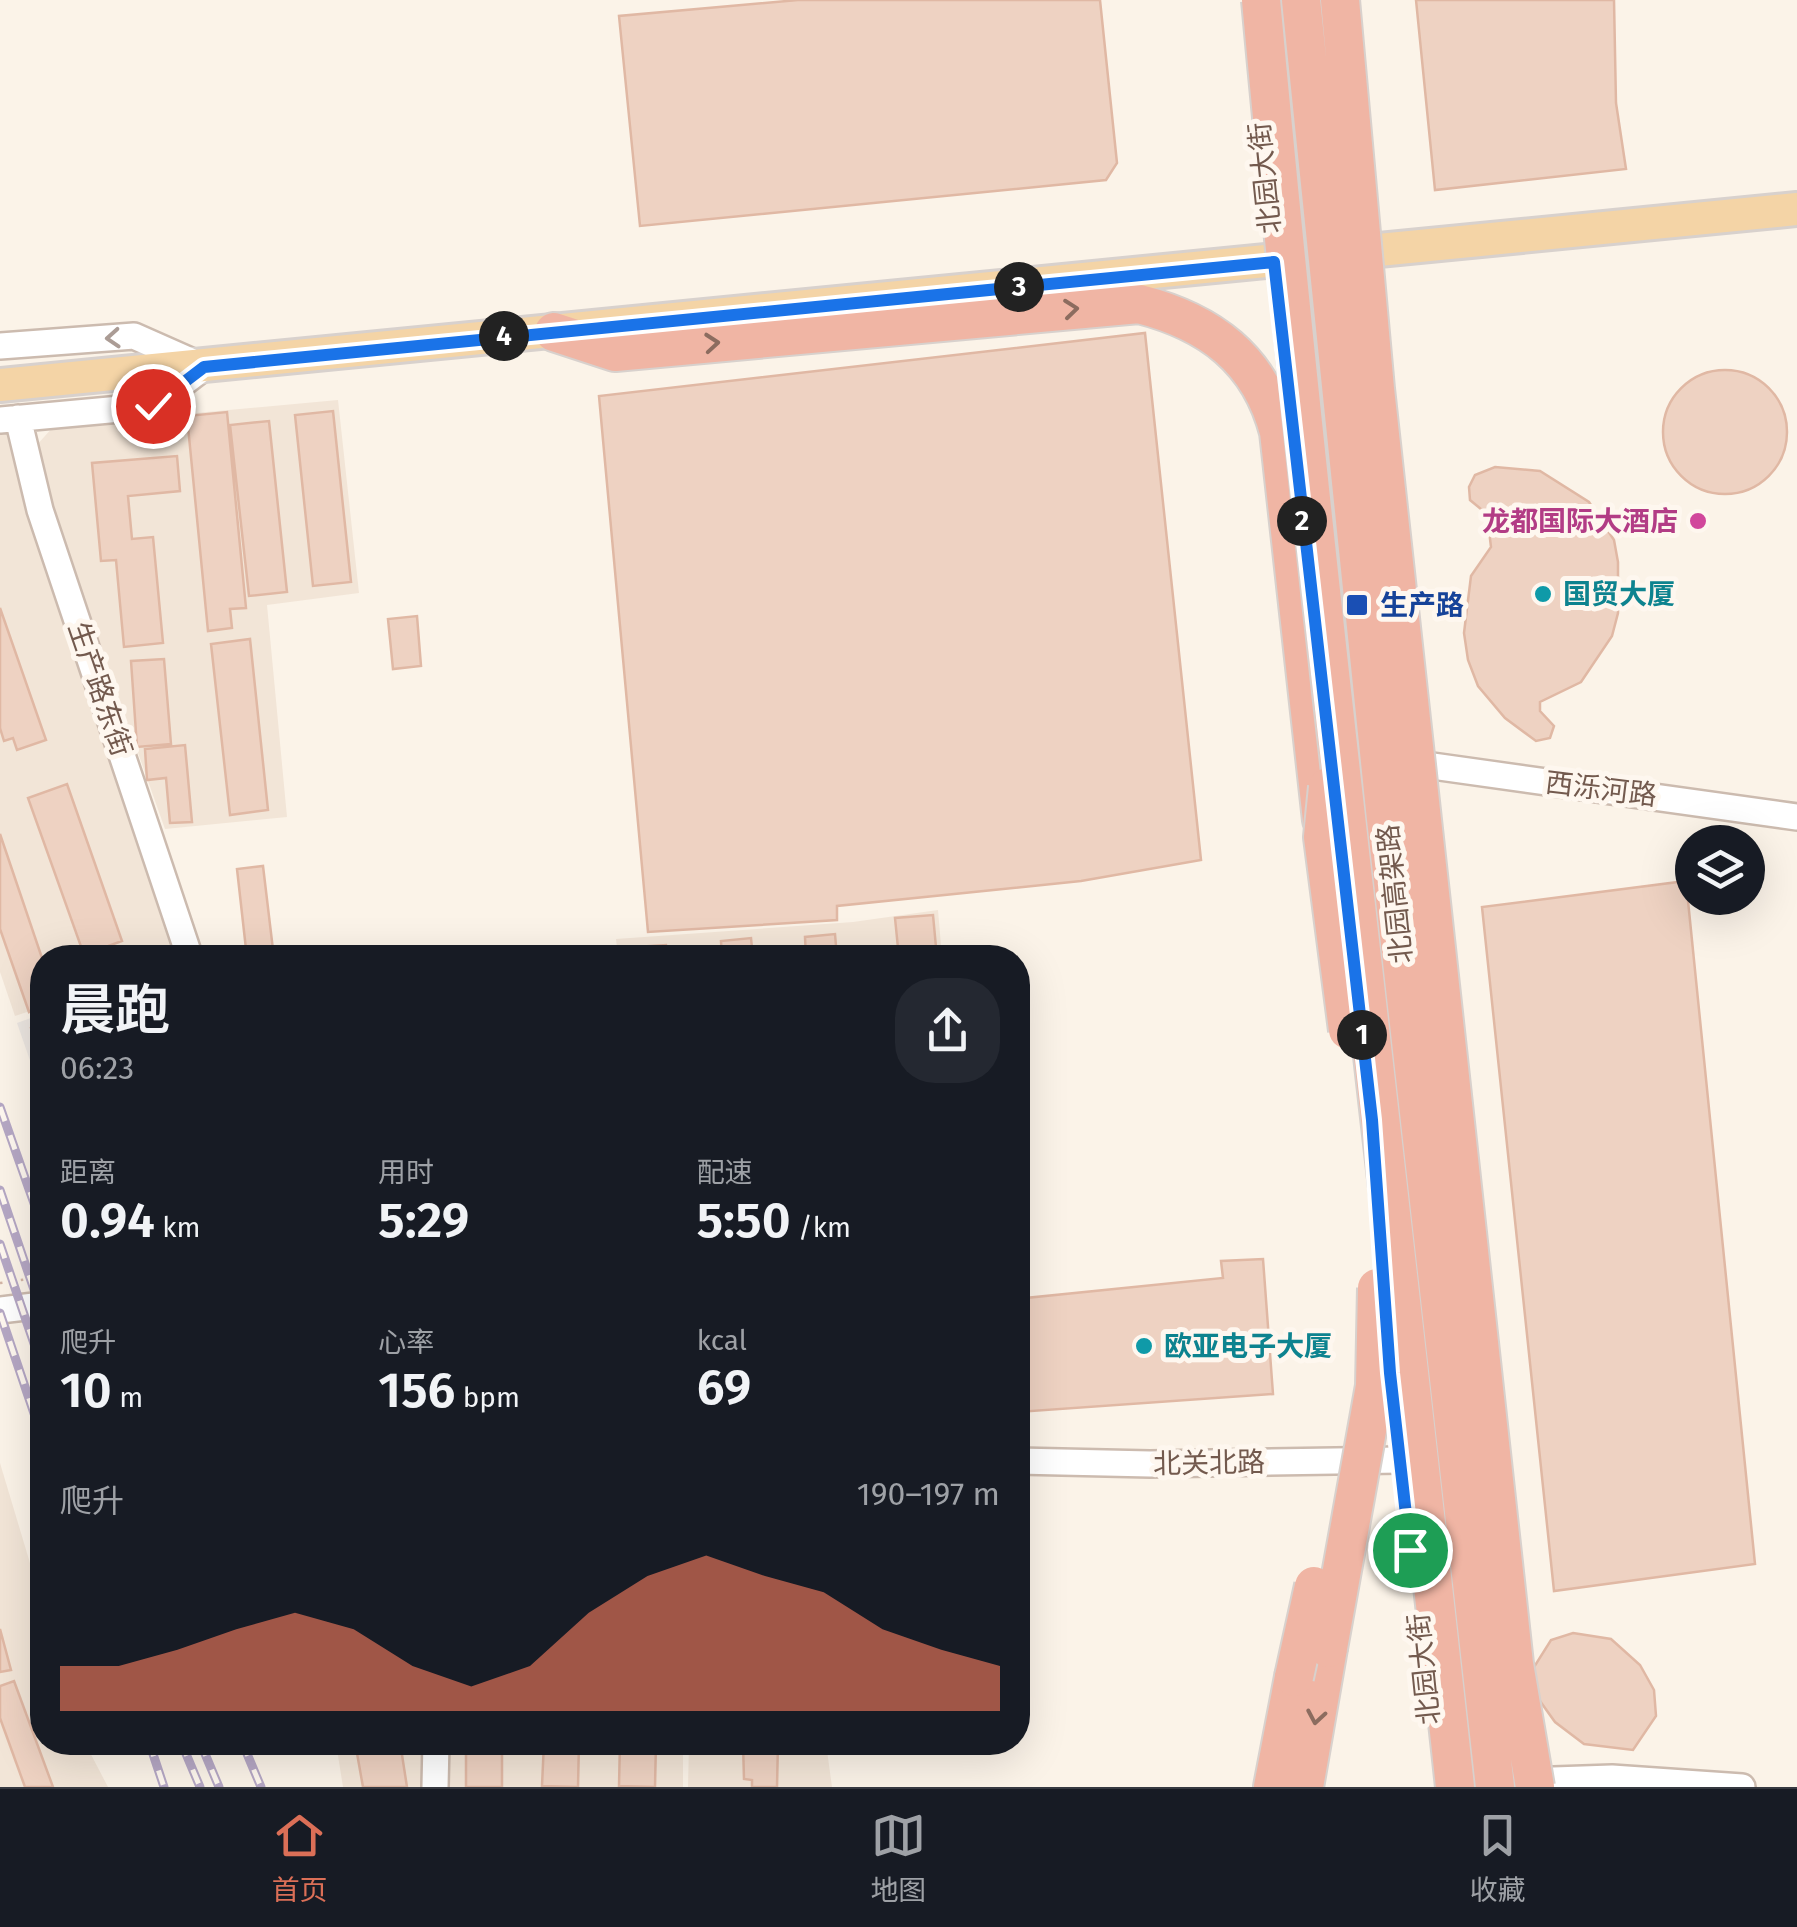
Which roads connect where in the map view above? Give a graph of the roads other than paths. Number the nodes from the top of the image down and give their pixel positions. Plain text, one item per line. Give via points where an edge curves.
1 (1248, 0) edge
2 (1261, 0) edge
3 (1301, 0) edge
4 (1324, 0) edge
5 (1340, 0) edge
6 (1797, 209) edge
7 (1351, 253) junction
8 (1274, 262) junction
9 (554, 332) junction
10 (0, 346) edge
11 (204, 367) junction
12 (0, 385) edge
13 (9, 419) edge
14 (1364, 614) junction
15 (1324, 634) junction
16 (1412, 779) junction
17 (1797, 816) edge
18 (1324, 838) junction
19 (186, 945) edge
20 (1438, 951) junction
21 (1336, 954) junction
22 (1378, 1098) junction
23 (1419, 1110) junction
24 (1377, 1270) junction
25 (30, 1306) edge
26 (0, 1310) edge
27 (1030, 1460) edge
28 (1400, 1460) junction
29 (1514, 1664) junction
30 (436, 1755) edge
31 (1514, 1786) edge
32 (435, 1787) edge
33 (1273, 1787) edge
34 (1304, 1787) edge
35 (1438, 1787) edge
36 (1454, 1787) edge
37 (1556, 1787) edge
38 (1742, 1787) edge

1 - 8 main road, 北园大街
2 - 15 highway, 北园高架路, bridge
3 - 14 highway, 北园高架路, bridge
4 - 7 main road
5 - 16 highway, bridge
6 - 7 main road
7 - 8 main road
7 - 16 main road via 1383,600
8 - 9 main road
8 - 28 main road, 北园大街 via 1372,1120
9 - 11 main road
9 -> 18 highway, bridge via 615,352 1139,304 1180,316 1226,341 1263,387 1278,432
11 -> 10 street via 134,336
11 - 12 main road
11 - 13 street via 153,406
13 - 19 street, 生产路东街
14 - 16 highway, bridge
14 - 23 highway, 北园高架路, bridge
15 - 18 highway, bridge
15 - 22 highway, 北园高架路, bridge
16 - 17 street, 西泺河路
16 - 20 highway, bridge
16 - 31 main road
18 - 21 highway, bridge
20 - 23 highway, bridge
20 - 29 highway, bridge
21 - 22 highway, bridge
21 - 24 highway, bridge
22 - 36 highway, 北园高架路, bridge
23 - 31 highway, 北园高架路, bridge
24 - 33 highway, bridge via 1362,1376
24 -> 34 highway, bridge via 1375,1386
25 - 26 street
27 - 28 street, 北关北路
28 - 35 main road, 北园大街
29 - 31 highway, bridge
29 - 37 highway, bridge
30 - 32 street
31 - 38 street via 1612,1778

